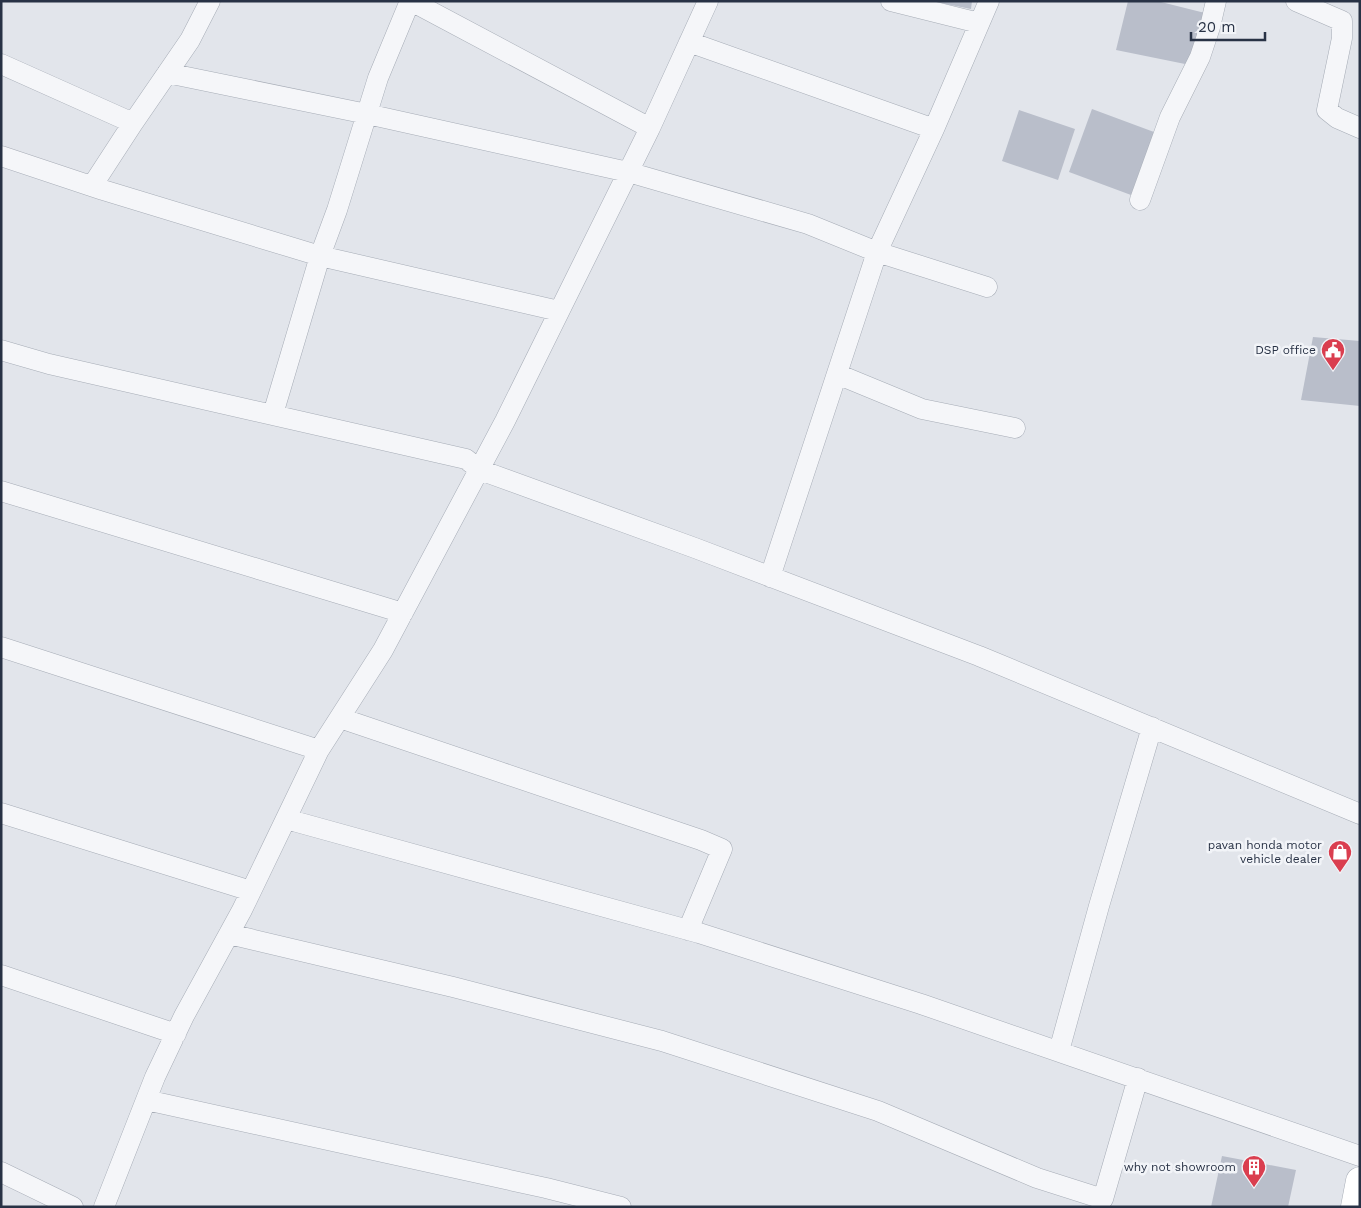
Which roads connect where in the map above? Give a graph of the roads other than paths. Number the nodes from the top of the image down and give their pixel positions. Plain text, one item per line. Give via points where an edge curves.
1 (210, 1) edge
2 (411, 1) edge
3 (708, 1) edge
4 (891, 1) edge
5 (989, 1) edge
6 (1216, 1) edge
7 (1296, 1) edge
8 (979, 22) junction
9 (690, 42) junction
10 (1, 64) edge
11 (167, 74) junction
12 (367, 114) junction
13 (133, 123) junction
14 (650, 128) junction
15 (1360, 128) edge
16 (934, 129) junction
17 (1, 156) edge
18 (628, 172) junction
19 (92, 186) junction
20 (1140, 200) dead end
21 (877, 252) junction
22 (320, 256) junction
23 (987, 287) dead end
24 (560, 311) junction
25 (1, 350) edge
26 (837, 374) junction
27 (273, 414) junction
28 (1015, 428) dead end
29 (480, 470) junction
30 (1, 491) edge
31 (770, 577) junction
32 (404, 612) junction
33 (1, 647) edge
34 (340, 718) junction
35 (1152, 727) junction
36 (319, 750) junction
37 (1, 813) edge
38 (1360, 814) edge
39 (286, 819) junction
40 (251, 891) junction
41 (688, 930) junction
42 (229, 934) junction
43 (1, 975) edge
44 (176, 1034) junction
45 (1060, 1052) junction
46 (1138, 1078) junction
47 (146, 1100) junction
48 (1360, 1156) edge
49 (1, 1172) edge
50 (1360, 1181) edge
51 (73, 1207) edge
52 (104, 1207) edge
53 (621, 1207) edge
54 (1355, 1207) edge

1 - 11 street via 190,40
2 - 12 street via 378,78
2 - 14 street
3 - 9 street
4 - 8 street
5 - 8 street
6 - 20 street via 1200,57 1170,117
7 - 15 street via 1342,21 1342,38 1328,110 1336,118
8 - 16 street
9 - 14 street
9 - 16 street
10 - 13 street
11 - 12 street
11 - 13 street
12 - 18 street
12 - 22 street
13 - 19 street
14 - 18 street
16 - 21 street
17 - 19 street
18 - 21 street via 808,224
18 - 24 street
19 - 22 street
21 - 23 street
21 - 26 street
22 - 24 street
22 - 27 street
24 - 29 street
25 - 27 street via 49,364
26 - 28 street via 922,409
26 - 31 street
27 - 29 street via 466,458
29 - 31 street
29 - 32 street
30 - 32 street
31 - 35 street via 979,656
32 - 34 street
33 - 36 street
34 - 36 street
34 - 41 street via 722,849
35 - 38 street
35 - 45 street
36 - 39 street
37 - 40 street
39 - 40 street
39 - 41 street
40 - 42 street
41 - 45 street
42 - 44 street
42 - 46 street via 662,1041 878,1112 1037,1178 1103,1200
43 - 44 street
44 - 47 street
45 - 46 street
46 - 48 street
47 - 52 street
47 - 53 street
49 - 51 street
50 - 54 main road

